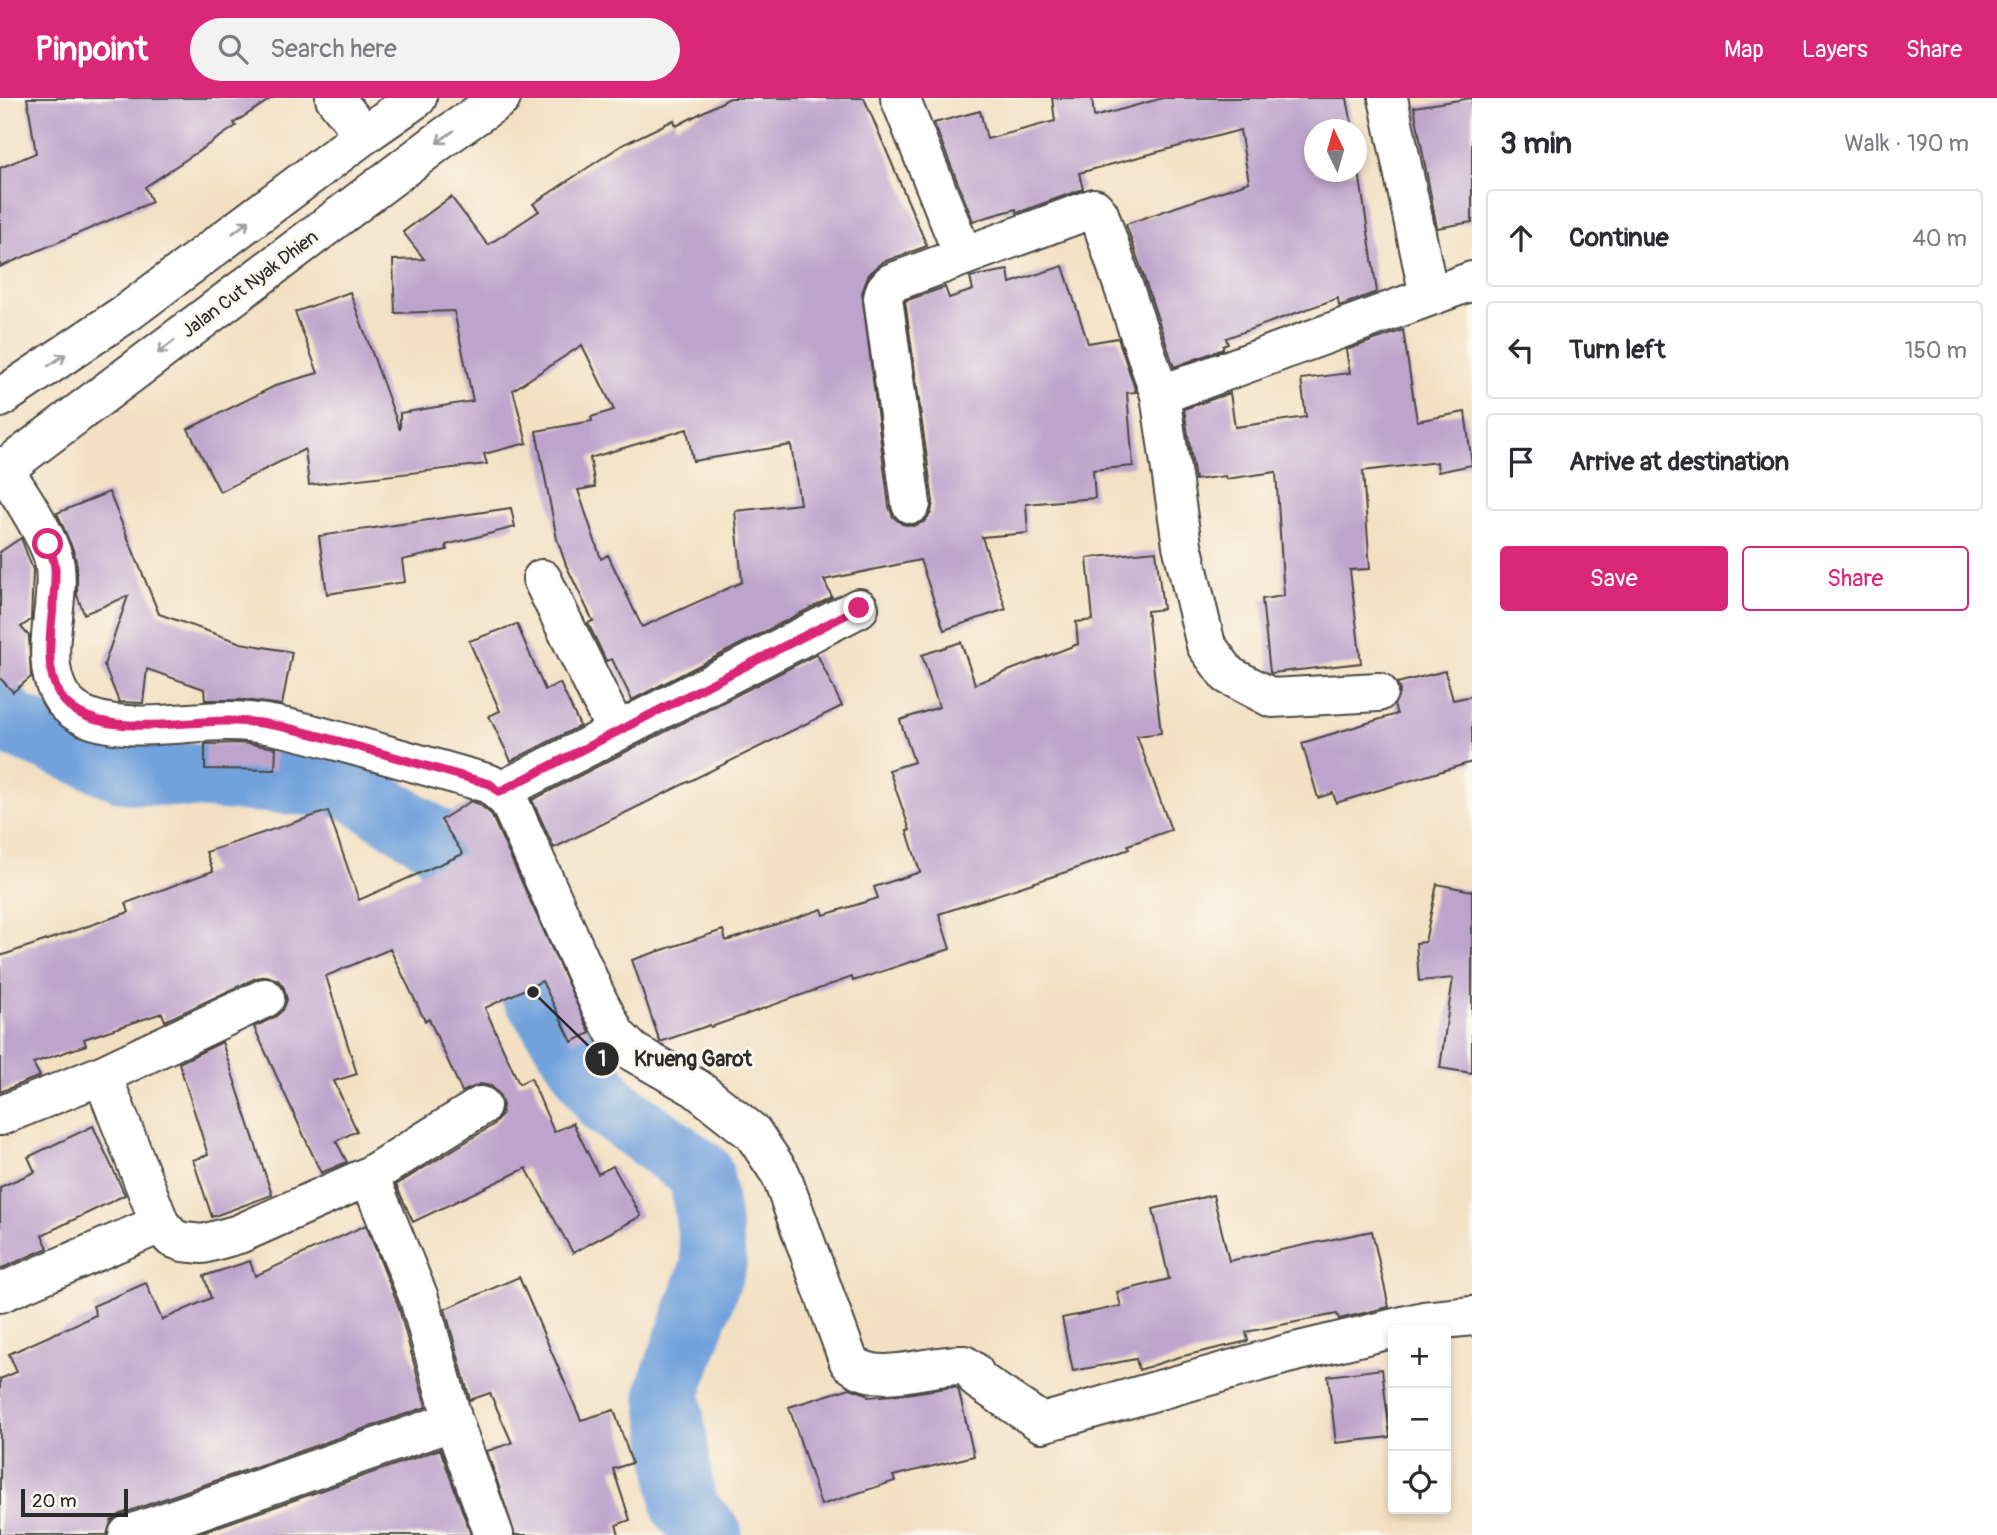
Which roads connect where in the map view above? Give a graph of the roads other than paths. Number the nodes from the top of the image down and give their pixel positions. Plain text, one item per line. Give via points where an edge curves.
1 (335, 98) edge
2 (417, 98) edge
3 (501, 98) edge
4 (900, 98) edge
5 (1388, 98) edge
6 (364, 135) junction
7 (963, 255) junction
8 (1472, 281) edge
9 (1429, 296) junction
10 (1160, 395) junction
11 (0, 398) edge
12 (1, 469) edge
13 (911, 504) dead end
14 (542, 579) dead end
15 (859, 608) dead end
16 (1378, 692) dead end
17 (616, 731) junction
18 (499, 792) junction
19 (265, 998) dead end
20 (102, 1075) junction
21 (481, 1106) dead end
22 (0, 1116) edge
23 (369, 1176) junction
24 (160, 1224) junction
25 (0, 1293) edge
26 (1472, 1316) edge
27 (453, 1421) junction
28 (128, 1535) edge
29 (494, 1535) edge

1 - 6 main road
2 - 6 main road
3 -> 12 main road, Jalan Cut Nyak Dhien
4 - 7 main road
5 - 9 main road
11 -> 6 main road via 128,312
7 - 10 main road via 1094,208 1100,214
7 - 13 main road via 891,283 883,298
8 - 9 main road
9 - 10 main road
10 - 16 main road via 1182,545 1206,645 1228,675 1272,698
12 - 18 main road via 48,544 55,567 52,677 72,709 91,720 148,725 229,721 294,729 490,784
14 - 17 main road
15 - 17 main road
17 - 18 main road
18 - 26 main road via 509,801 616,1035 633,1052 696,1088 753,1133 781,1175 849,1362 860,1371 881,1374 964,1365 978,1380 1042,1423 1287,1354 1424,1321
19 - 20 main road
20 - 22 main road
20 - 24 main road
21 - 23 main road
23 - 24 main road via 218,1242 183,1242
23 - 27 main road via 419,1298
24 - 25 main road
27 - 28 main road
27 - 29 main road

